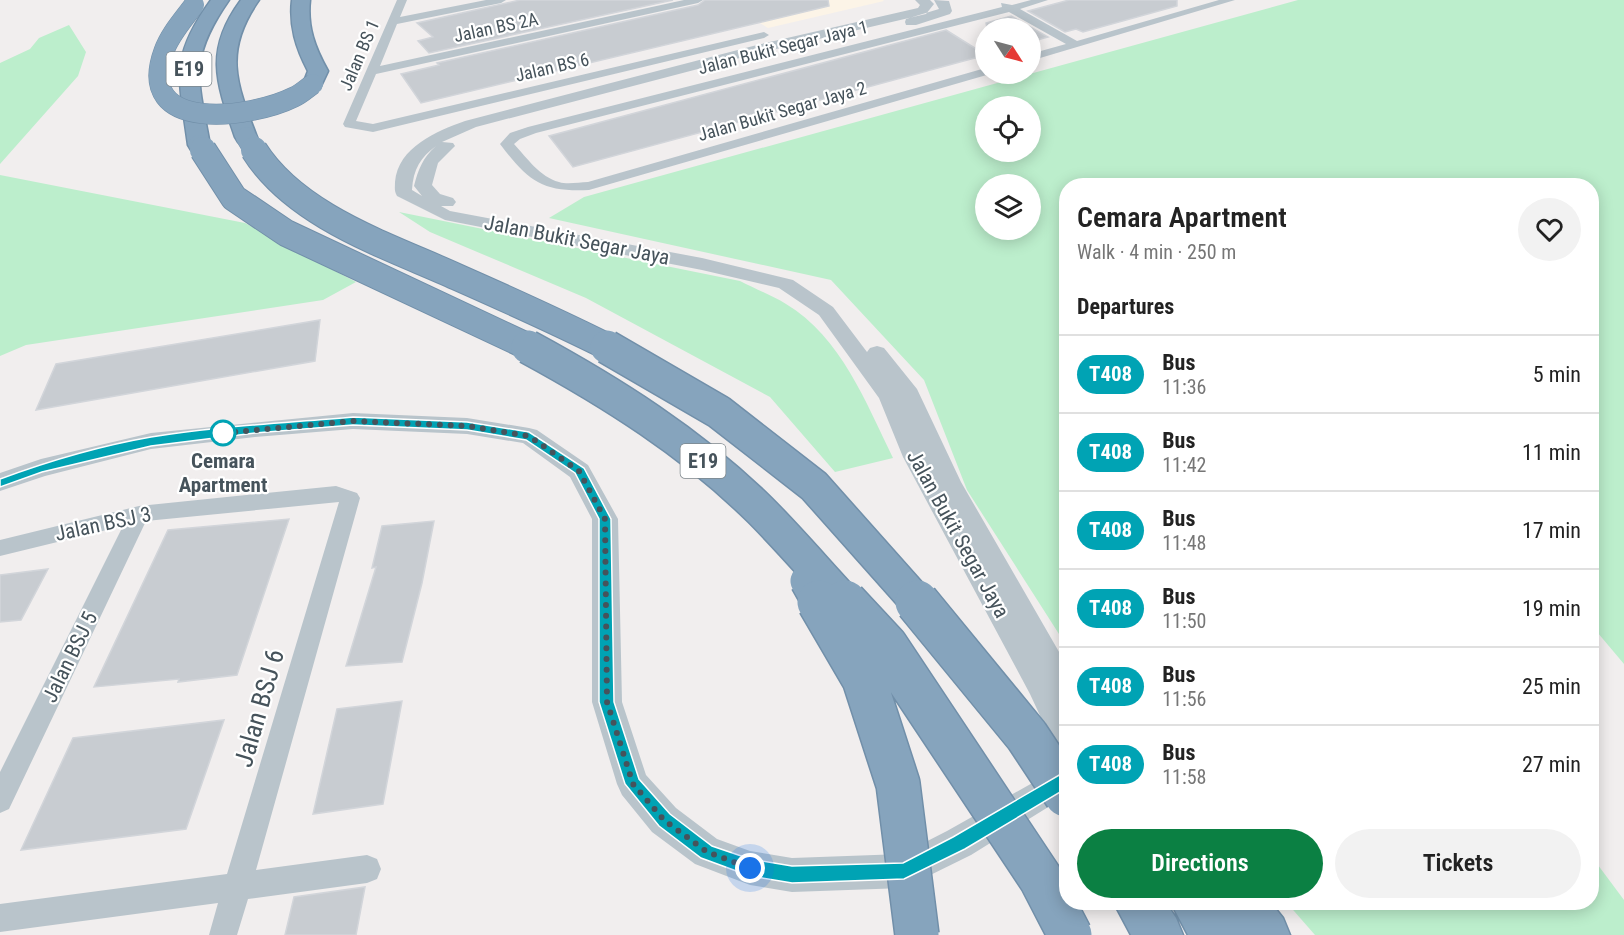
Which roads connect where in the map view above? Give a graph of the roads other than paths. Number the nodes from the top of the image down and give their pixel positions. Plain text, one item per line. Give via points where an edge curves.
1 (220, 0) edge
2 (250, 0) edge
3 (302, 0) edge
4 (402, 0) edge
5 (501, 0) edge
6 (698, 0) edge
7 (995, 0) edge
8 (1042, 0) edge
9 (1230, 0) edge
10 (196, 3) edge
11 (930, 7) edge
12 (1010, 8) junction
13 (393, 22) junction
14 (764, 35) dead end
15 (1076, 45) junction
16 (1041, 55) edge
17 (372, 71) junction
18 (975, 74) edge
19 (349, 124) joint
20 (589, 186) joint
21 (0, 482) edge
22 (350, 498) joint
23 (759, 509) junction
24 (139, 514) junction
25 (0, 548) edge
26 (1059, 678) edge
27 (1059, 723) edge
28 (1059, 784) edge
29 (1059, 785) edge
30 (0, 800) edge
31 (367, 869) dead end
32 (237, 886) junction
33 (1143, 910) edge
34 (0, 918) edge
35 (1217, 919) edge
36 (223, 935) edge
37 (917, 935) edge
38 (1070, 935) edge
39 (1159, 935) edge
40 (1266, 935) edge

1 - 23 highway, E19, bridge via 203,21 190,48 188,87 199,145 234,198 286,233 508,336 596,384 676,438
2 - 29 highway, E19, bridge via 226,41 225,69 246,137 264,166 313,209 630,358 719,412 814,486 909,592 1020,727
3 - 10 highway, bridge via 302,42 318,71 313,84 268,105 232,113 202,114 180,110 166,101 161,86 161,60 168,41
4 - 13 street, Jalan BS 1
5 - 13 street
6 - 17 street, Jalan BS 2A
7 - 12 street
8 - 12 street, Jalan Bukit Segar Jaya 1
9 - 15 street
11 - 26 street, Jalan Bukit Segar Jaya via 764,56 465,135 439,150 427,166 423,186 434,198 456,206 752,264 809,283 821,291 848,317 906,389 949,484
11 - 27 street, Jalan Bukit Segar Jaya via 483,119 450,131 424,147 408,162 402,192 445,215 786,284 826,311 889,396 915,457
12 - 15 street
12 - 20 street, Jalan Bukit Segar Jaya 1 via 532,130 515,136 507,144 548,184
13 - 17 street, Jalan BS 1
14 - 19 street, Jalan BS 6 via 373,128
15 - 16 street
17 - 19 street, Jalan BS 1
18 - 20 street, Jalan Bukit Segar Jaya 2
21 - 28 street via 151,441 255,429 353,421 467,426 529,436 579,471 605,519 607,702 633,784 664,820 707,852 750,868 792,875 904,871
22 - 24 street, Jalan BSJ 3 via 336,494
22 - 32 street, Jalan BSJ 6
23 - 37 highway, bridge via 811,587 864,679 898,784
23 - 38 highway, E19, bridge via 886,646 1041,879
24 - 25 street, Jalan BSJ 3
24 - 30 street, Jalan BSJ 5
31 - 32 street
32 - 34 street
32 - 36 street, Jalan BSJ 6
33 - 39 highway
35 - 40 highway

